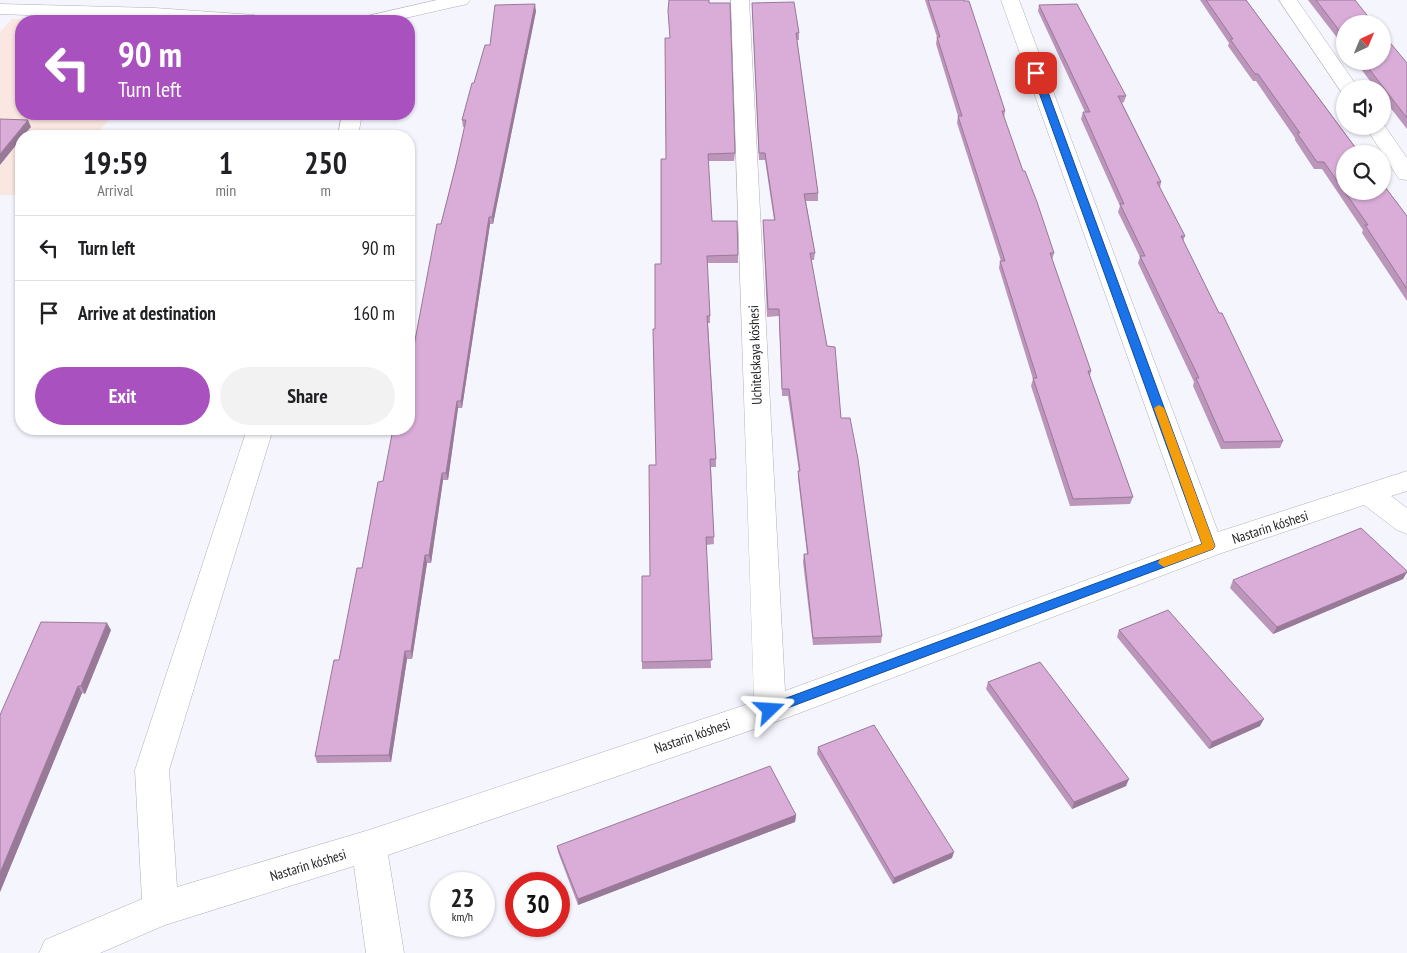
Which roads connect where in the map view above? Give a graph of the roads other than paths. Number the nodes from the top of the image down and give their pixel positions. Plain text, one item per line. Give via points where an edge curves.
1 (461, 0) edge
2 (740, 0) edge
3 (1010, 0) edge
4 (1288, 0) edge
5 (0, 9) edge
6 (180, 15) edge
7 (395, 15) edge
8 (1343, 80) edge
9 (1380, 135) edge
10 (1407, 174) edge
11 (258, 435) edge
12 (1407, 481) edge
13 (1370, 495) junction
14 (1407, 523) edge
15 (1209, 546) junction
16 (770, 710) junction
17 (369, 846) junction
18 (161, 909) junction
19 (58, 953) edge
20 (386, 953) edge

1 - 7 street
2 - 16 street, Uchitelskaya kóshesi
3 - 15 street
4 - 8 street
5 - 6 street
9 - 10 street
11 - 18 street via 152,770
12 - 13 street, Nastarin kóshesi
13 - 14 street
13 - 15 street, Nastarin kóshesi
15 - 16 street, Nastarin kóshesi
16 - 17 street, Nastarin kóshesi
17 - 18 street, Nastarin kóshesi
17 - 20 street
18 - 19 street, Nastarin kóshesi

